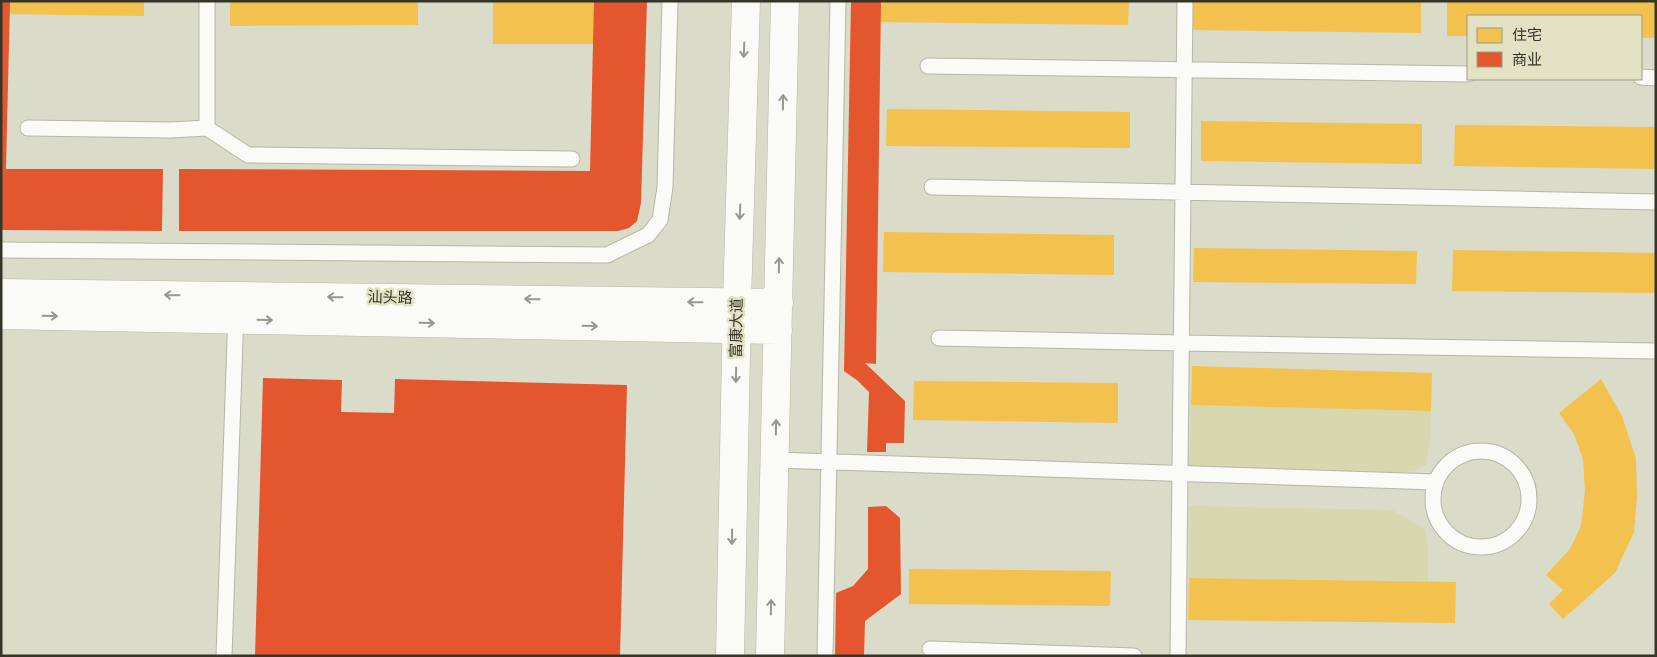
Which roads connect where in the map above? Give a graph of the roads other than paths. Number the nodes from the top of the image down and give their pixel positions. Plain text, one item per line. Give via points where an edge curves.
1 (206, 1) edge
2 (670, 1) edge
3 (746, 1) edge
4 (784, 1) edge
5 (838, 1) edge
6 (1185, 1) edge
7 (928, 66) dead end
8 (1185, 70) junction
9 (1467, 74) edge
10 (1642, 77) edge
11 (1656, 78) edge
12 (28, 128) dead end
13 (206, 128) junction
14 (572, 159) dead end
15 (932, 187) dead end
16 (1183, 192) junction
17 (1656, 202) edge
18 (1, 250) edge
19 (1, 293) edge
20 (737, 302) junction
21 (779, 303) junction
22 (236, 308) junction
23 (1, 315) edge
24 (737, 329) junction
25 (778, 330) junction
26 (939, 338) dead end
27 (1182, 344) junction
28 (1656, 351) edge
29 (775, 460) junction
30 (829, 462) junction
31 (1181, 474) junction
32 (1436, 482) junction
33 (930, 648) dead end
34 (224, 656) edge
35 (730, 656) edge
36 (770, 656) edge
37 (825, 656) edge
38 (1134, 656) edge
39 (1178, 656) edge

1 - 13 lane
2 - 18 lane via 665,187 660,220 648,235 607,255
3 -> 20 street, 富康大道
21 -> 4 street
5 - 30 lane
6 - 8 lane
7 - 8 lane
8 - 9 lane
8 - 16 lane
10 - 11 lane
12 - 13 lane
13 - 14 lane via 248,155
15 - 16 lane
16 - 17 lane
16 - 27 lane
22 -> 19 street, 汕头路
20 - 21 street, 汕头路
20 -> 22 street, 汕头路
20 - 24 street, 富康大道
21 - 25 street
23 -> 22 street, 汕头路
22 -> 24 street, 汕头路
22 - 34 lane
24 - 25 street, 汕头路
24 -> 35 street, 富康大道
29 -> 25 street
26 - 27 lane
27 - 28 lane
27 - 31 lane
29 - 30 lane
36 -> 29 street
30 - 31 lane
30 - 37 lane
31 - 32 lane
31 - 39 lane
32 - 32 lane via 1444,469 1470,453 1486,452 1501,456 1524,476 1529,491 1524,521 1515,534 1502,543 1470,546 1455,540 1435,514
33 - 38 lane

